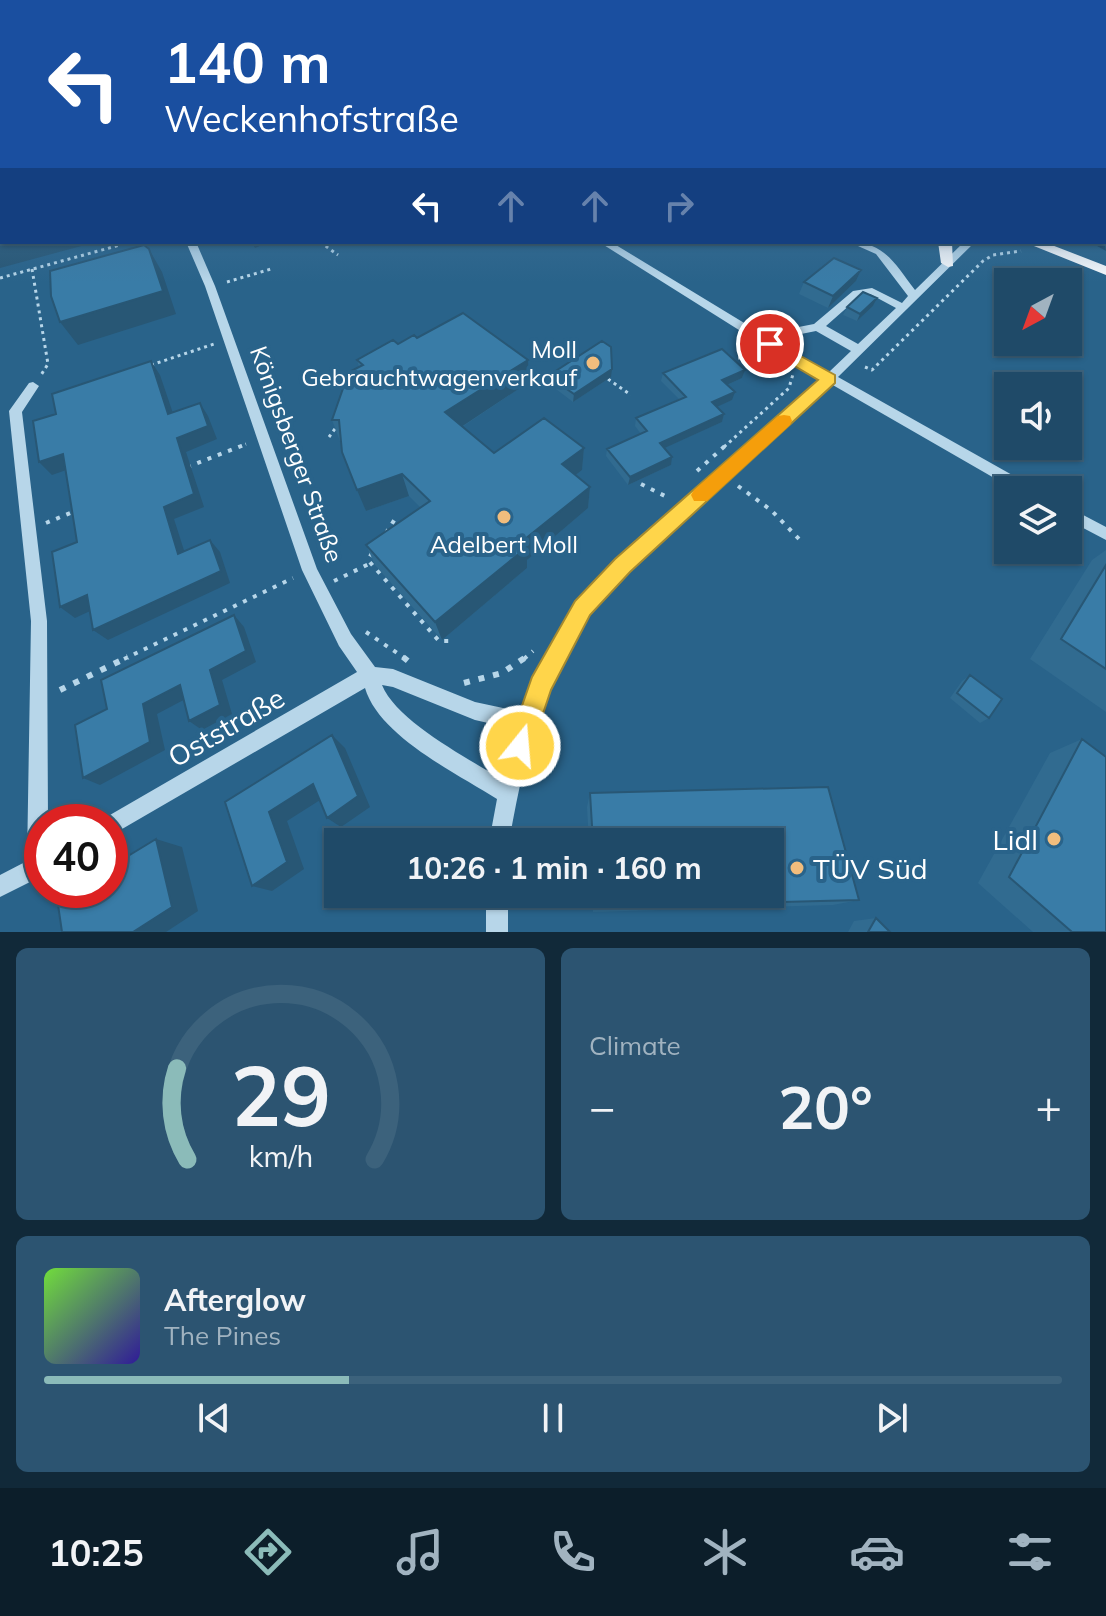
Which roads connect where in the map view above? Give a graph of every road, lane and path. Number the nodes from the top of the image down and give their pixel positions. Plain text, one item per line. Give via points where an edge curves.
1 (124, 244) edge
2 (192, 244) edge
3 (323, 244) edge
4 (607, 244) edge
5 (859, 244) edge
6 (945, 244) edge
7 (968, 244) edge
8 (1036, 244) edge
9 (338, 255) dead end
10 (948, 263) junction
11 (32, 269) junction
12 (271, 269) dead end
13 (1106, 271) edge
14 (0, 278) edge
15 (225, 282) dead end
16 (914, 296) junction
17 (903, 308) junction
18 (818, 327) junction
19 (228, 339) junction
20 (770, 344) junction
21 (859, 350) junction
22 (148, 366) edge
23 (608, 379) edge
24 (829, 379) junction
25 (33, 386) joint
26 (631, 395) dead end
27 (344, 417) edge
28 (263, 437) junction
29 (329, 437) edge
30 (176, 471) edge
31 (724, 475) junction
32 (1002, 476) edge
33 (641, 484) dead end
34 (667, 497) dead end
35 (89, 506) edge
36 (395, 519) dead end
37 (1082, 521) edge
38 (31, 529) junction
39 (1106, 534) edge
40 (382, 539) edge
41 (800, 540) dead end
42 (375, 550) edge
43 (371, 563) junction
44 (310, 570) junction
45 (319, 590) junction
46 (361, 629) dead end
47 (453, 641) dead end
48 (538, 646) dead end
49 (411, 662) dead end
50 (370, 675) junction
51 (457, 683) dead end
52 (40, 700) junction
53 (527, 722) junction
54 (507, 794) junction
55 (40, 804) edge
56 (128, 816) edge
57 (501, 828) edge
58 (24, 874) edge
59 (0, 886) edge
60 (497, 908) edge
61 (497, 932) edge

1 - 11 path
2 - 19 street, Königsberger Straße
3 - 9 path
4 - 20 street
5 - 16 street via 880,252
6 - 10 main road
7 - 10 street
8 - 13 main road
10 - 16 street
11 - 14 path
11 - 25 path via 48,364
12 - 15 path
16 - 17 street
17 - 18 street via 872,291 857,293
17 - 21 street
18 - 20 street via 782,334
18 - 21 street
19 - 22 path
19 - 28 street, Königsberger Straße
20 - 24 street
21 - 24 street
23 - 26 path
24 - 31 street
24 - 32 street
25 - 38 street via 15,411
27 - 29 path
28 - 30 path
28 - 44 street, Königsberger Straße
31 - 41 path
31 - 53 street via 583,608 556,653
33 - 34 path
35 - 38 path
36 - 40 path
37 - 39 street
38 - 52 street
42 - 43 path
43 - 45 path
43 - 47 path via 439,641
44 - 45 street, Königsberger Straße
44 - 52 path
45 - 50 street, Königsberger Straße
46 - 49 path
48 - 51 path via 519,665 494,677
50 - 53 street via 393,678 475,711
50 - 54 street, Königsberger Straße via 376,695 393,717
50 - 56 street, Oststraße
52 - 55 street
53 - 54 street
54 - 57 street
58 - 59 street
60 - 61 street

